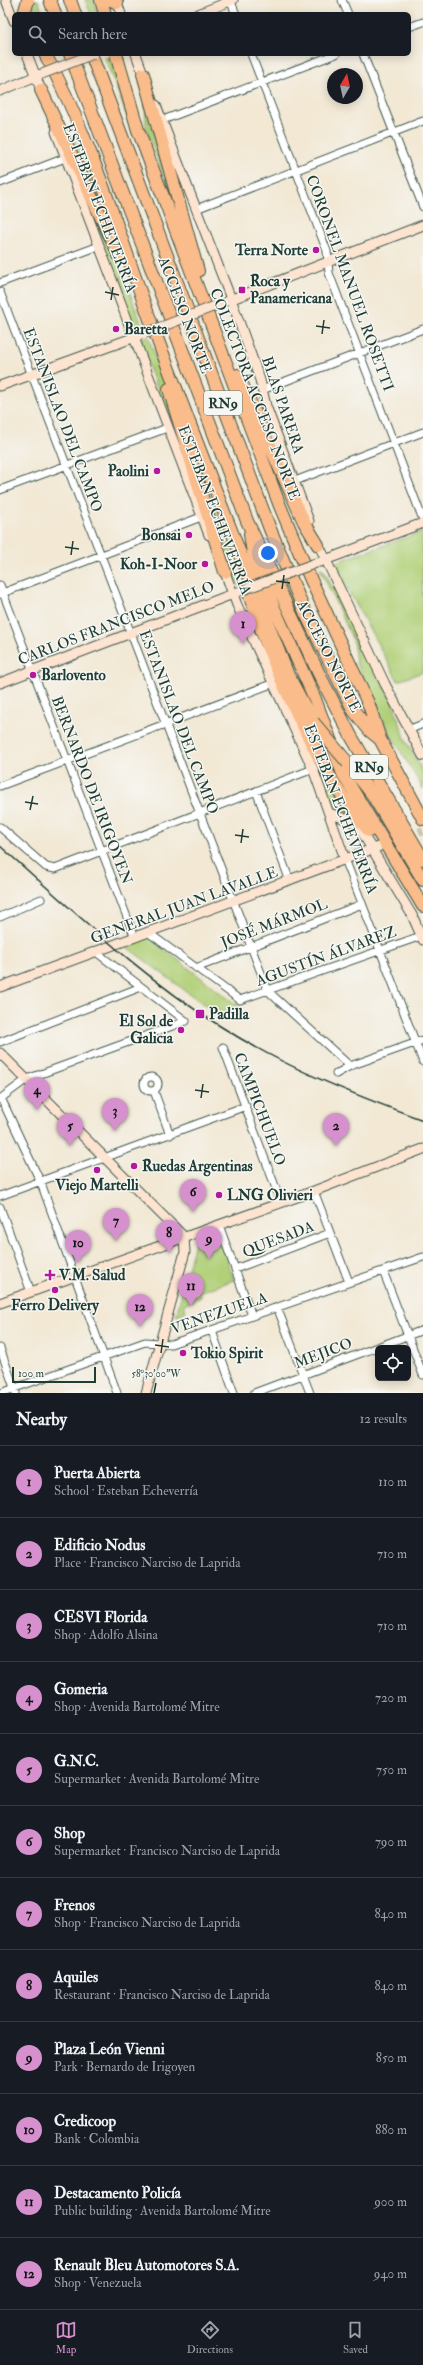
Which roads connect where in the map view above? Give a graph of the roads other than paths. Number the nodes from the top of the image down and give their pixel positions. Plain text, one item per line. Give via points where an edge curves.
1 (6, 0) edge
2 (19, 0) edge
3 (28, 0) edge
4 (50, 0) edge
5 (70, 0) edge
6 (101, 0) edge
7 (231, 0) edge
8 (342, 0) edge
9 (24, 12) edge
10 (25, 12) edge
11 (54, 12) edge
12 (75, 12) edge
13 (104, 12) edge
14 (203, 12) edge
15 (235, 12) edge
16 (347, 12) edge
17 (12, 16) edge
18 (423, 22) edge
19 (411, 26) edge
20 (28, 56) edge
21 (46, 56) edge
22 (71, 56) edge
23 (87, 56) edge
24 (93, 56) edge
25 (117, 56) edge
26 (137, 56) edge
27 (252, 56) edge
28 (331, 56) edge
29 (364, 56) edge
30 (143, 74) junction
31 (39, 75) junction
32 (262, 82) junction
33 (41, 90) junction
34 (0, 92) edge
35 (163, 120) junction
36 (423, 121) edge
37 (394, 132) junction
38 (65, 158) junction
39 (296, 170) junction
40 (0, 183) edge
41 (423, 207) edge
42 (196, 209) junction
43 (423, 225) edge
44 (99, 246) junction
45 (328, 261) junction
46 (0, 283) edge
47 (0, 292) edge
48 (231, 299) junction
49 (203, 304) junction
50 (210, 323) junction
51 (150, 328) junction
52 (423, 329) edge
53 (134, 337) junction
54 (360, 353) junction
55 (33, 374) junction
56 (0, 386) edge
57 (262, 390) junction
58 (167, 428) junction
59 (423, 432) edge
60 (394, 443) junction
61 (67, 465) junction
62 (294, 481) junction
63 (0, 490) edge
64 (201, 517) junction
65 (247, 522) junction
66 (423, 522) edge
67 (231, 533) junction
68 (318, 545) junction
69 (101, 555) junction
70 (321, 562) junction
71 (225, 572) junction
72 (0, 585) edge
73 (236, 592) junction
74 (2, 594) edge
75 (131, 633) junction
76 (32, 671) junction
77 (0, 683) edge
78 (274, 683) junction
79 (167, 723) junction
80 (423, 724) edge
81 (408, 730) junction
82 (380, 739) junction
83 (423, 756) edge
84 (66, 761) junction
85 (313, 769) junction
86 (0, 786) edge
87 (256, 791) junction
88 (200, 813) junction
89 (330, 813) junction
90 (423, 819) edge
91 (0, 827) edge
92 (375, 848) junction
93 (100, 852) junction
94 (393, 858) junction
95 (345, 859) junction
96 (423, 860) edge
97 (423, 880) edge
98 (290, 881) junction
99 (41, 899) dead end
100 (234, 900) junction
101 (362, 904) junction
102 (423, 906) edge
103 (0, 918) edge
104 (149, 933) junction
105 (135, 938) junction
106 (422, 938) edge
107 (252, 946) junction
108 (380, 950) junction
109 (96, 952) junction
110 (196, 968) junction
111 (141, 986) junction
112 (0, 987) edge
113 (268, 991) junction
114 (419, 1041) edge
115 (0, 1042) edge
116 (223, 1047) dead end
117 (0, 1053) edge
118 (423, 1062) edge
119 (350, 1066) junction
120 (336, 1074) dead end
121 (28, 1079) junction
122 (154, 1091) dead end
123 (1, 1099) edge
124 (246, 1106) junction
125 (170, 1135) junction
126 (423, 1149) edge
127 (105, 1160) junction
128 (41, 1183) junction
129 (314, 1190) junction
130 (0, 1196) edge
131 (281, 1202) junction
132 (0, 1207) edge
133 (219, 1225) junction
134 (330, 1233) junction
135 (184, 1237) junction
136 (423, 1257) edge
137 (235, 1269) junction
138 (383, 1271) junction
139 (75, 1276) junction
140 (349, 1282) junction
141 (31, 1292) junction
142 (0, 1304) edge
143 (277, 1307) junction
144 (252, 1316) junction
145 (423, 1330) edge
146 (212, 1331) junction
147 (408, 1335) junction
148 (159, 1343) junction
149 (0, 1348) edge
150 (105, 1357) junction
151 (303, 1375) junction
152 (423, 1375) edge
153 (15, 1391) edge
154 (1, 1393) edge
155 (117, 1393) edge
156 (146, 1393) edge
157 (234, 1393) edge
158 (254, 1393) edge
159 (310, 1393) edge

1 - 17 street
2 - 9 highway
3 - 10 highway, bridge
4 - 11 highway
5 - 12 highway
6 - 13 highway
7 - 14 street
7 - 15 street
8 - 16 street
18 - 19 street
20 - 31 street, ESTEBAN ECHEVERRÍA
21 - 51 highway via 91,155
22 - 65 highway, ACCESO NORTE / RN9
23 - 31 street, bridge
24 - 82 highway, ACCESO NORTE / RN9 via 284,564 354,711
25 - 49 highway, COLECTORA ACCESO NORTE via 138,130
26 - 30 street, BLAS PARERA
27 - 32 street, CORONEL MANUEL ROSETTI
28 - 32 street
29 - 37 street
30 - 35 street, BLAS PARERA
30 - 49 highway via 198,269
31 - 33 street, ESTEBAN ECHEVERRÍA
31 - 34 street
32 - 35 street
32 - 39 street, CORONEL MANUEL ROSETTI
33 - 38 street, ESTEBAN ECHEVERRÍA
33 - 51 highway
35 - 42 street, BLAS PARERA
36 - 37 street
37 - 39 street
37 - 41 street
38 - 40 street
38 - 44 street, ESTEBAN ECHEVERRÍA
39 - 42 street
39 - 45 street, CORONEL MANUEL ROSETTI via 327,251
42 - 48 street, BLAS PARERA
43 - 45 street
44 - 46 street
44 - 53 street, ESTEBAN ECHEVERRÍA
45 - 48 street
45 - 54 street, CORONEL MANUEL ROSETTI via 329,273
47 - 55 street, ESTANISLAO DEL CAMPO
48 - 51 street, bridge
48 - 57 street, BLAS PARERA
49 - 50 highway, COLECTORA ACCESO NORTE
50 - 68 highway via 229,354 304,522
50 - 82 highway, COLECTORA ACCESO NORTE via 310,580 369,705
51 - 53 street
51 - 67 highway
51 - 71 highway
52 - 54 street
53 - 55 street
53 - 58 street, ESTEBAN ECHEVERRÍA
54 - 57 street
54 - 60 street, CORONEL MANUEL ROSETTI
55 - 56 street
55 - 61 street, ESTANISLAO DEL CAMPO
57 - 62 street, BLAS PARERA
58 - 61 street
58 - 64 street, ESTEBAN ECHEVERRÍA
59 - 60 street
60 - 62 street
60 - 66 street, CORONEL MANUEL ROSETTI
61 - 63 street
61 - 69 street, ESTANISLAO DEL CAMPO
62 - 68 street, BLAS PARERA
64 - 69 street
64 - 71 street, ESTEBAN ECHEVERRÍA
65 - 94 highway via 253,554 315,699 343,774
65 - 96 highway, ACCESO NORTE / RN9 via 333,701
66 - 70 street, CARLOS FRANCISCO MELO
67 - 94 highway via 262,634 277,673 322,764 336,788
67 - 97 highway, bridge via 288,675 313,722 372,794
68 - 70 street, BLAS PARERA
69 - 74 street
69 - 75 street, ESTANISLAO DEL CAMPO
70 - 73 street, CARLOS FRANCISCO MELO, bridge
70 - 81 street, BLAS PARERA
71 - 73 street, ESTEBAN ECHEVERRÍA
72 - 74 street, BERNARDO DE IRIGOYEN
73 - 75 street, CARLOS FRANCISCO MELO
73 - 78 street, ESTEBAN ECHEVERRÍA
74 - 76 street, BERNARDO DE IRIGOYEN
75 - 76 street, CARLOS FRANCISCO MELO
75 - 79 street, ESTANISLAO DEL CAMPO
76 - 77 street, CARLOS FRANCISCO MELO
76 - 84 street, BERNARDO DE IRIGOYEN
78 - 79 street
78 - 85 street, ESTEBAN ECHEVERRÍA
79 - 84 street
79 - 88 street, ESTANISLAO DEL CAMPO
80 - 81 street
81 - 83 street, BLAS PARERA
82 - 90 highway, ACCESO NORTE / RN9
84 - 86 street
84 - 93 street, BERNARDO DE IRIGOYEN
85 - 87 street
85 - 89 street, ESTEBAN ECHEVERRÍA
87 - 88 street
87 - 98 street
88 - 93 street
88 - 100 street, ESTANISLAO DEL CAMPO
89 - 92 street via 354,822
89 - 95 street, ESTEBAN ECHEVERRÍA
91 - 93 street via 46,867 55,869
92 - 95 street, GENERAL JUAN LAVALLE
92 - 106 street
93 - 105 street, BERNARDO DE IRIGOYEN
94 - 102 highway
95 - 98 street, GENERAL JUAN LAVALLE
95 - 101 street, ESTEBAN ECHEVERRÍA
98 - 100 street, GENERAL JUAN LAVALLE
99 - 103 street
100 - 104 street, GENERAL JUAN LAVALLE
100 - 107 street, ESTANISLAO DEL CAMPO
101 - 107 street, JOSÉ MÁRMOL
101 - 108 street, ESTEBAN ECHEVERRÍA
104 - 105 street, GENERAL JUAN LAVALLE
104 - 110 street
105 - 109 street, GENERAL JUAN LAVALLE
106 - 108 street, AGUSTÍN ÁLVAREZ
107 - 110 street, JOSÉ MÁRMOL
107 - 113 street, ESTANISLAO DEL CAMPO
108 - 113 street, AGUSTÍN ÁLVAREZ
108 - 114 street, ESTEBAN ECHEVERRÍA
109 - 111 street
109 - 112 street, GENERAL JUAN LAVALLE
110 - 113 street, AGUSTÍN ÁLVAREZ via 240,1000
111 - 115 street
111 - 121 street via 186,1021
113 - 119 street, ESTANISLAO DEL CAMPO
114 - 118 street, ESTEBAN ECHEVERRÍA
114 - 119 street
116 - 124 street, CAMPICHUELO
117 - 121 street
119 - 120 street
121 - 123 street
121 - 127 street
122 - 125 street
123 - 128 street
124 - 125 street
124 - 131 street, CAMPICHUELO
125 - 127 street
126 - 129 street
127 - 128 street
127 - 135 street
128 - 130 street
128 - 139 street
129 - 131 street
129 - 134 street
131 - 133 street
132 - 141 street
133 - 135 street
133 - 137 street
134 - 137 street, QUESADA
134 - 140 street
135 - 139 street
135 - 148 street via 186,1252
136 - 138 street, VENEZUELA
137 - 144 street
138 - 140 street, VENEZUELA
138 - 147 street
139 - 141 street
139 - 150 street
140 - 143 street, VENEZUELA
141 - 142 street
143 - 144 street, VENEZUELA
143 - 151 street
144 - 146 street, VENEZUELA
145 - 147 street, MEJICO
146 - 148 street, VENEZUELA via 171,1344
146 - 157 street
147 - 151 street, MEJICO
147 - 152 street
148 - 150 street, VENEZUELA via 145,1342
148 - 156 street
149 - 153 street
150 - 153 street, VENEZUELA
150 - 155 street
151 - 158 street, MEJICO
151 - 159 street
153 - 154 street, VENEZUELA

